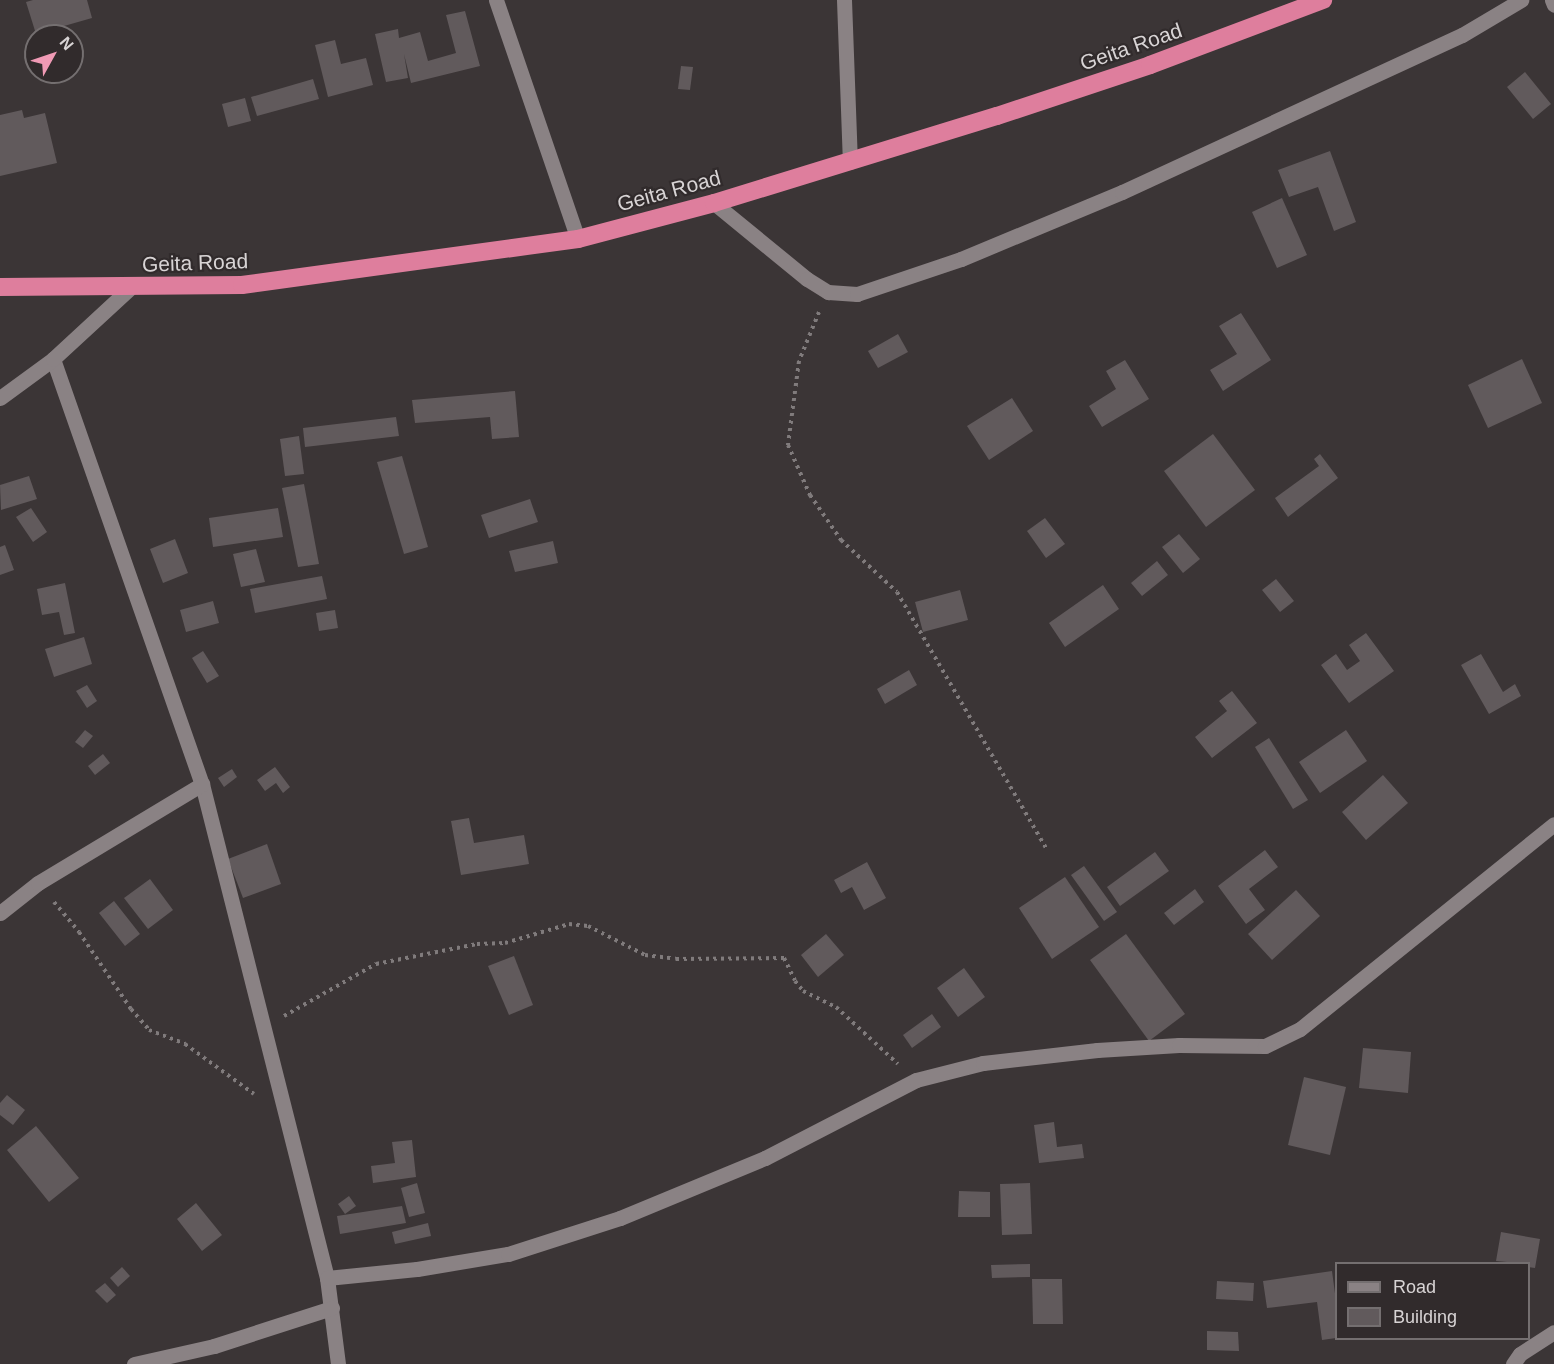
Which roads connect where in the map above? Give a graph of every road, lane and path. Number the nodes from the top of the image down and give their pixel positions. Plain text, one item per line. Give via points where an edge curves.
1 (496, 0) edge
2 (844, 0) edge
3 (1323, 0) edge
4 (1521, 0) edge
5 (1552, 0) edge
6 (1554, 5) edge
7 (850, 162) junction
8 (714, 203) junction
9 (578, 240) junction
10 (0, 276) edge
11 (131, 287) junction
12 (9, 288) edge
13 (828, 292) junction
14 (53, 359) junction
15 (26, 380) junction
16 (0, 384) edge
17 (0, 398) edge
18 (202, 784) junction
19 (1554, 824) edge
20 (1047, 850) dead end
21 (38, 883) junction
22 (0, 913) edge
23 (263, 1028) junction
24 (916, 1080) junction
25 (287, 1116) junction
26 (327, 1278) junction
27 (332, 1308) junction
28 (1554, 1332) edge
29 (135, 1364) edge
30 (338, 1364) edge
31 (1513, 1364) edge

1 - 9 street
2 - 7 street
3 - 7 highway, Geita Road via 1150,65
4 - 13 street via 1462,35 1122,192 961,260 857,294
5 - 6 street
7 - 8 highway, Geita Road
8 - 9 highway, Geita Road
8 - 13 street
9 - 11 highway, Geita Road via 242,285
10 - 12 street
11 - 12 highway, Geita Road
11 - 14 street
13 - 20 path via 799,361 788,445 810,495 841,540 897,592
14 - 15 street
14 - 18 street
15 - 16 street
15 - 17 street
18 - 21 street
18 - 23 street
19 - 24 street via 1300,1029 1265,1046 1179,1045 1096,1050 983,1063
21 - 22 street
21 - 25 path via 79,932 149,1030 185,1044
23 - 24 path via 376,964 477,944 505,943 569,924 588,926 645,955 676,959 784,958 803,991 836,1007
23 - 25 street
24 - 26 street via 765,1158 620,1218 508,1254
25 - 26 street
26 - 27 street
27 - 29 street via 214,1346
27 - 30 street
28 - 31 street via 1520,1354

